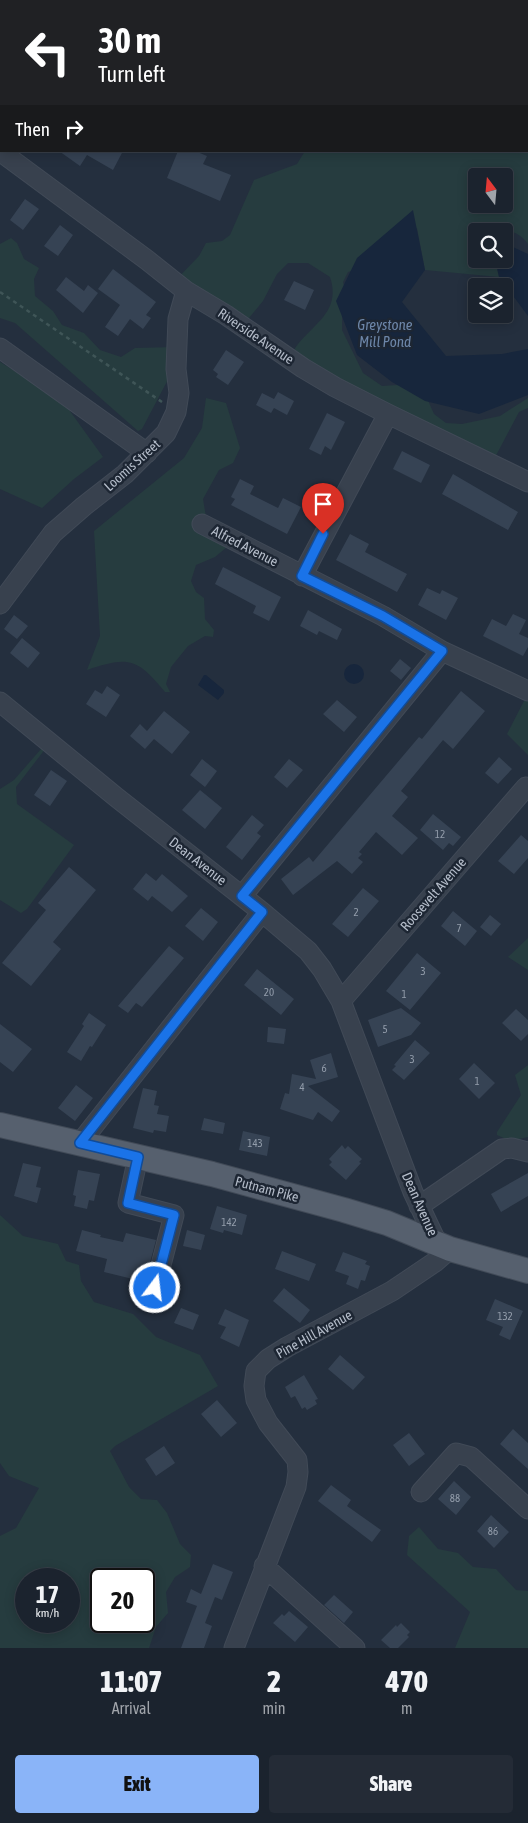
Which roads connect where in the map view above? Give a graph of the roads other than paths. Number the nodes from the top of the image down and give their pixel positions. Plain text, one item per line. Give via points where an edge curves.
1 (5, 155) dead end
2 (186, 291) junction
3 (0, 348) edge
4 (388, 414) junction
5 (147, 453) junction
6 (528, 482) edge
7 (202, 524) dead end
8 (302, 576) junction
9 (0, 604) edge
10 (442, 651) junction
11 (528, 691) edge
12 (0, 702) edge
13 (526, 787) dead end
14 (242, 896) junction
15 (262, 912) junction
16 (341, 1001) junction
17 (0, 1124) edge
18 (80, 1143) junction
19 (528, 1152) edge
20 (138, 1157) junction
21 (419, 1206) junction
22 (444, 1247) junction
23 (528, 1271) edge
24 (155, 1288) dead end
25 (421, 1492) dead end
26 (528, 1509) edge
27 (264, 1566) junction
28 (234, 1648) edge
29 (355, 1648) edge

1 - 2 street, Riverside Avenue
2 - 4 street, Riverside Avenue via 303,368
2 - 5 street, Loomis Street via 178,319 176,368 179,393 176,412 166,433
3 - 5 street
4 - 6 street, Riverside Avenue
4 - 8 street
5 - 9 street, Loomis Street via 53,533
7 - 8 street, Alfred Avenue
8 - 10 street, Alfred Avenue via 383,616
10 - 11 street, Alfred Avenue
10 - 14 street
12 - 14 street, Dean Avenue
13 - 16 street, Roosevelt Avenue
14 - 15 street, Dean Avenue
15 - 16 street, Dean Avenue via 308,951
15 - 18 street
16 - 21 street, Dean Avenue
17 - 18 main road, Putnam Pike
18 - 20 main road, Putnam Pike
19 - 21 street via 502,1149
20 - 22 main road, Putnam Pike via 344,1210 387,1223
20 - 24 street via 128,1203 174,1215
21 - 22 street, Dean Avenue
22 - 23 main road, Putnam Pike
22 - 27 street, Pine Hill Avenue via 435,1262 392,1291 281,1351 256,1371 256,1400 268,1423 297,1460 298,1472 296,1487
25 - 26 street via 456,1453 471,1457
27 - 28 street, Pine Hill Avenue
27 - 29 street

